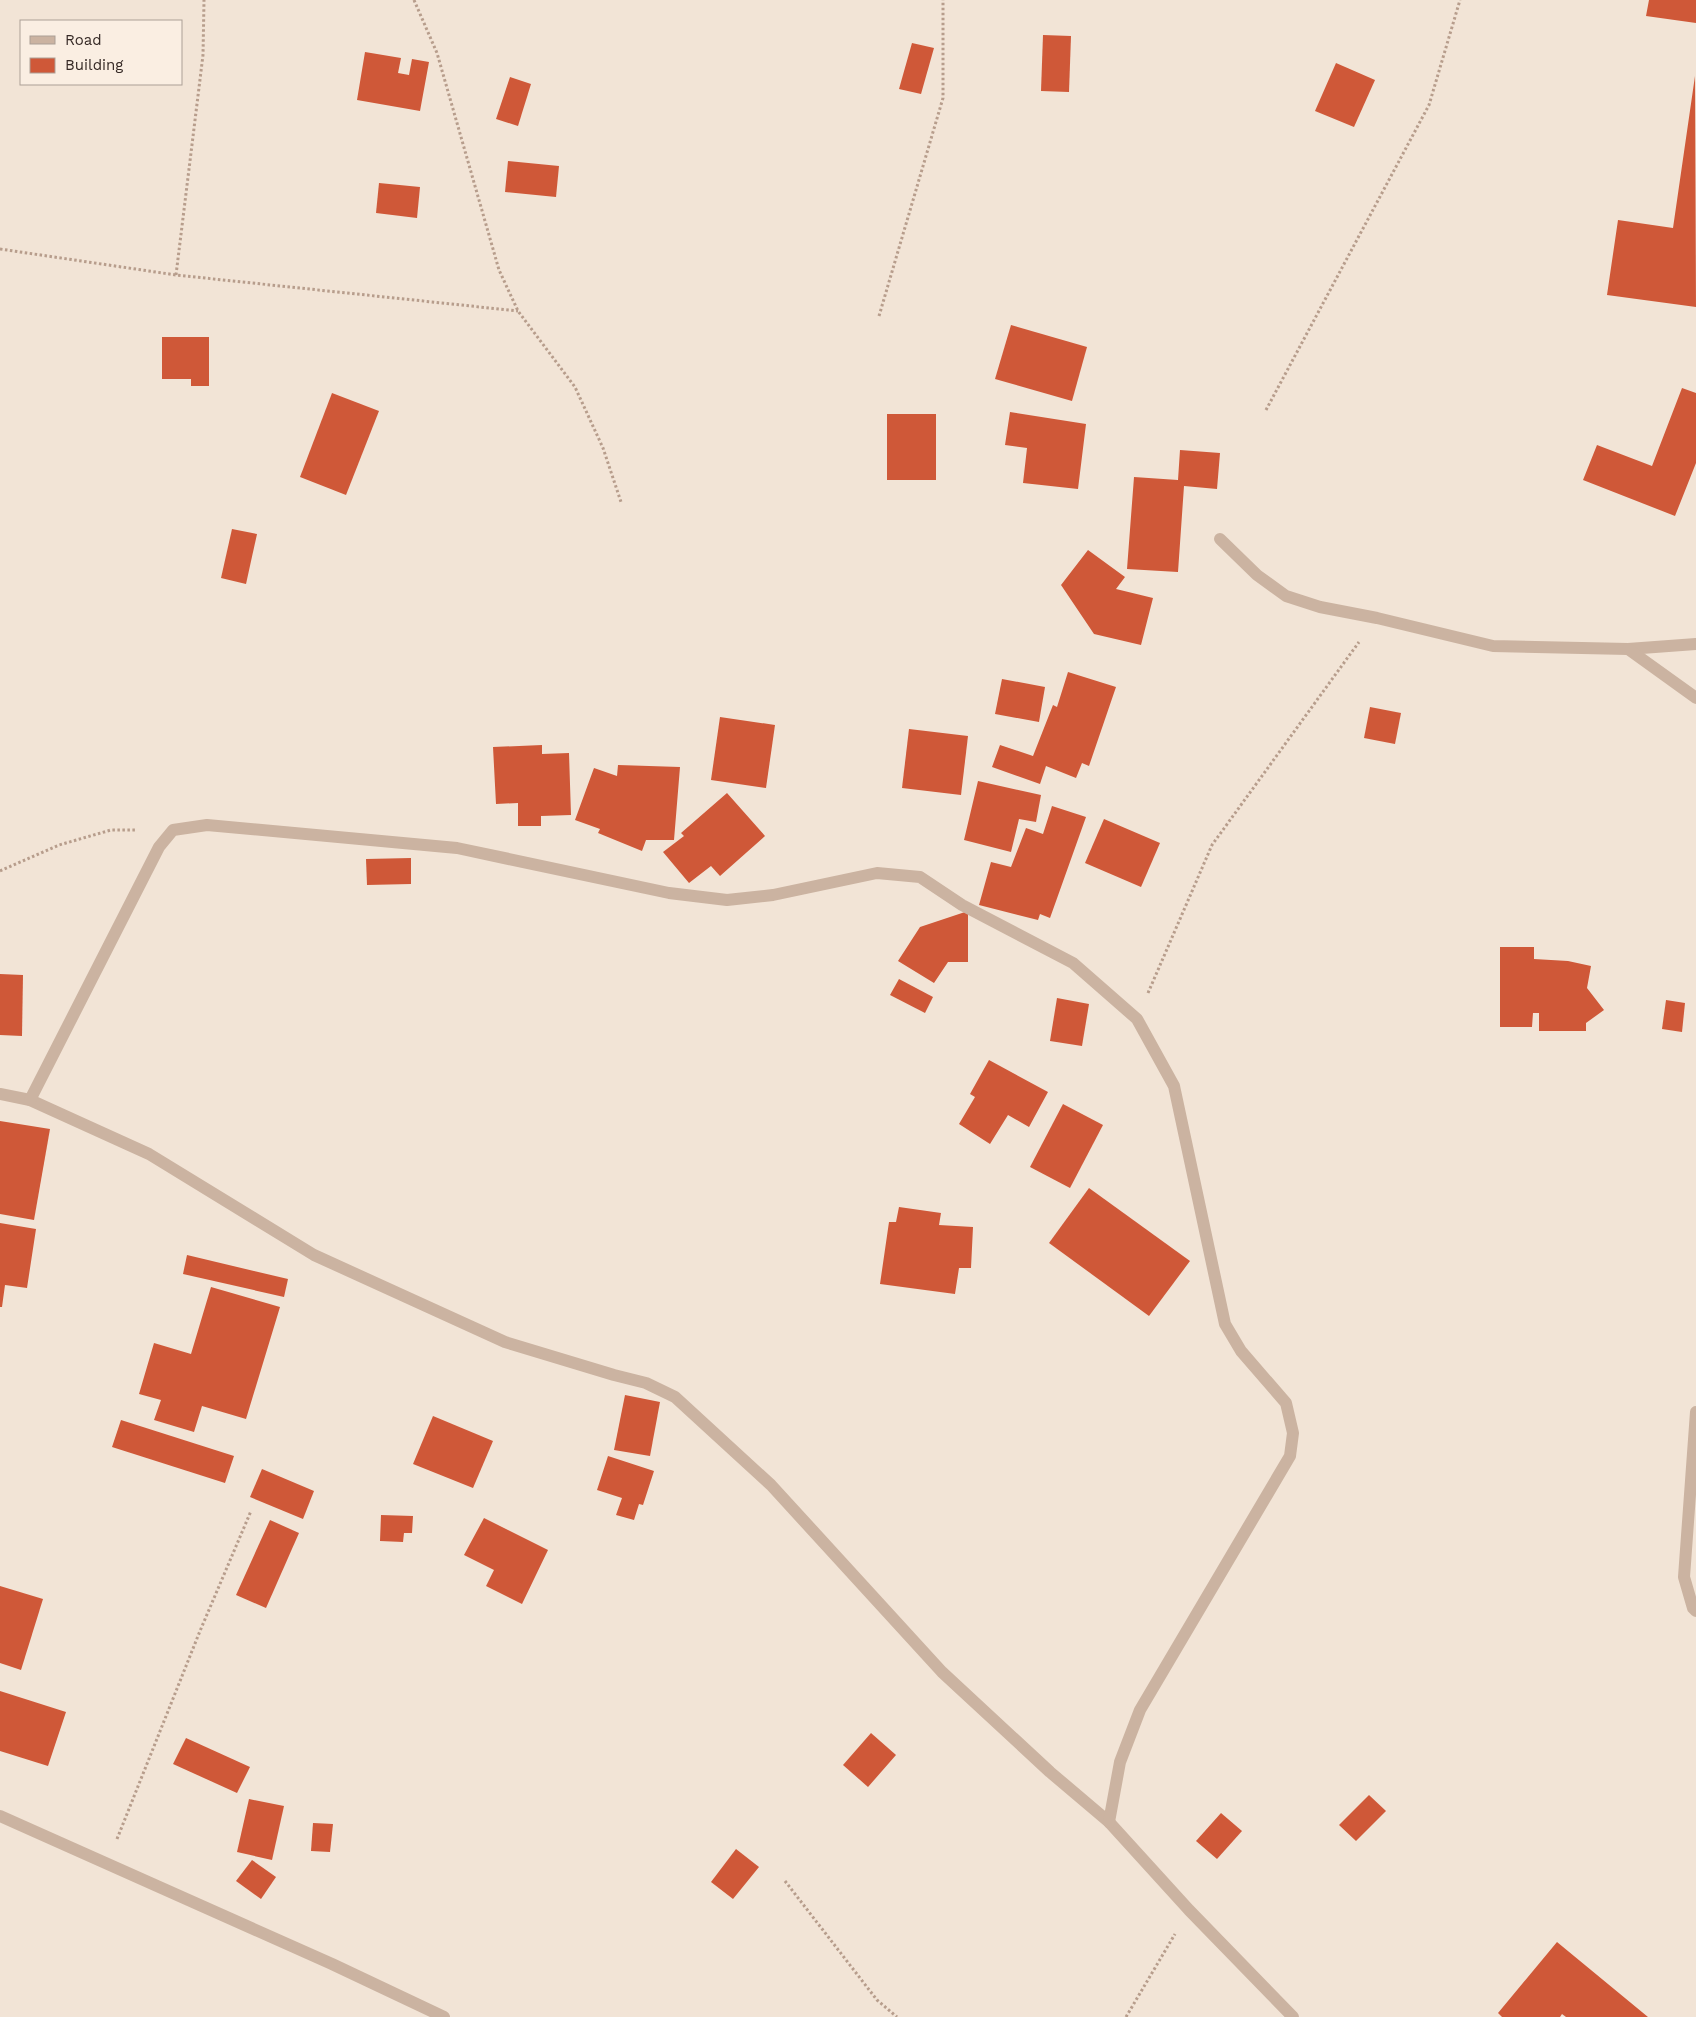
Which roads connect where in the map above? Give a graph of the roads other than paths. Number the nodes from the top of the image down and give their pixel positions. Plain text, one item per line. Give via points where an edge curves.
1 (1220, 539) dead end
2 (1696, 644) edge
3 (1628, 649) junction
4 (1696, 698) edge
5 (0, 1094) edge
6 (30, 1100) junction
7 (1696, 1412) edge
8 (1696, 1610) edge
9 (0, 1816) edge
10 (1109, 1822) junction
11 (444, 2017) edge
12 (1292, 2017) edge

1 - 3 street via 1257,575 1286,596 1320,607 1493,646
2 - 3 street
3 - 4 street
5 - 6 street
6 - 10 street via 149,1154 324,1259 505,1342 646,1383 675,1397 771,1485 942,1672
6 - 10 street via 159,847 173,830 207,825 457,848 669,893 727,900 773,895 877,873 920,877 962,905 1073,963 1137,1019 1174,1086 1225,1324 1241,1351 1286,1403 1293,1433 1290,1456 1140,1710 1120,1762
7 - 8 street via 1684,1577
9 - 11 street
10 - 12 street

